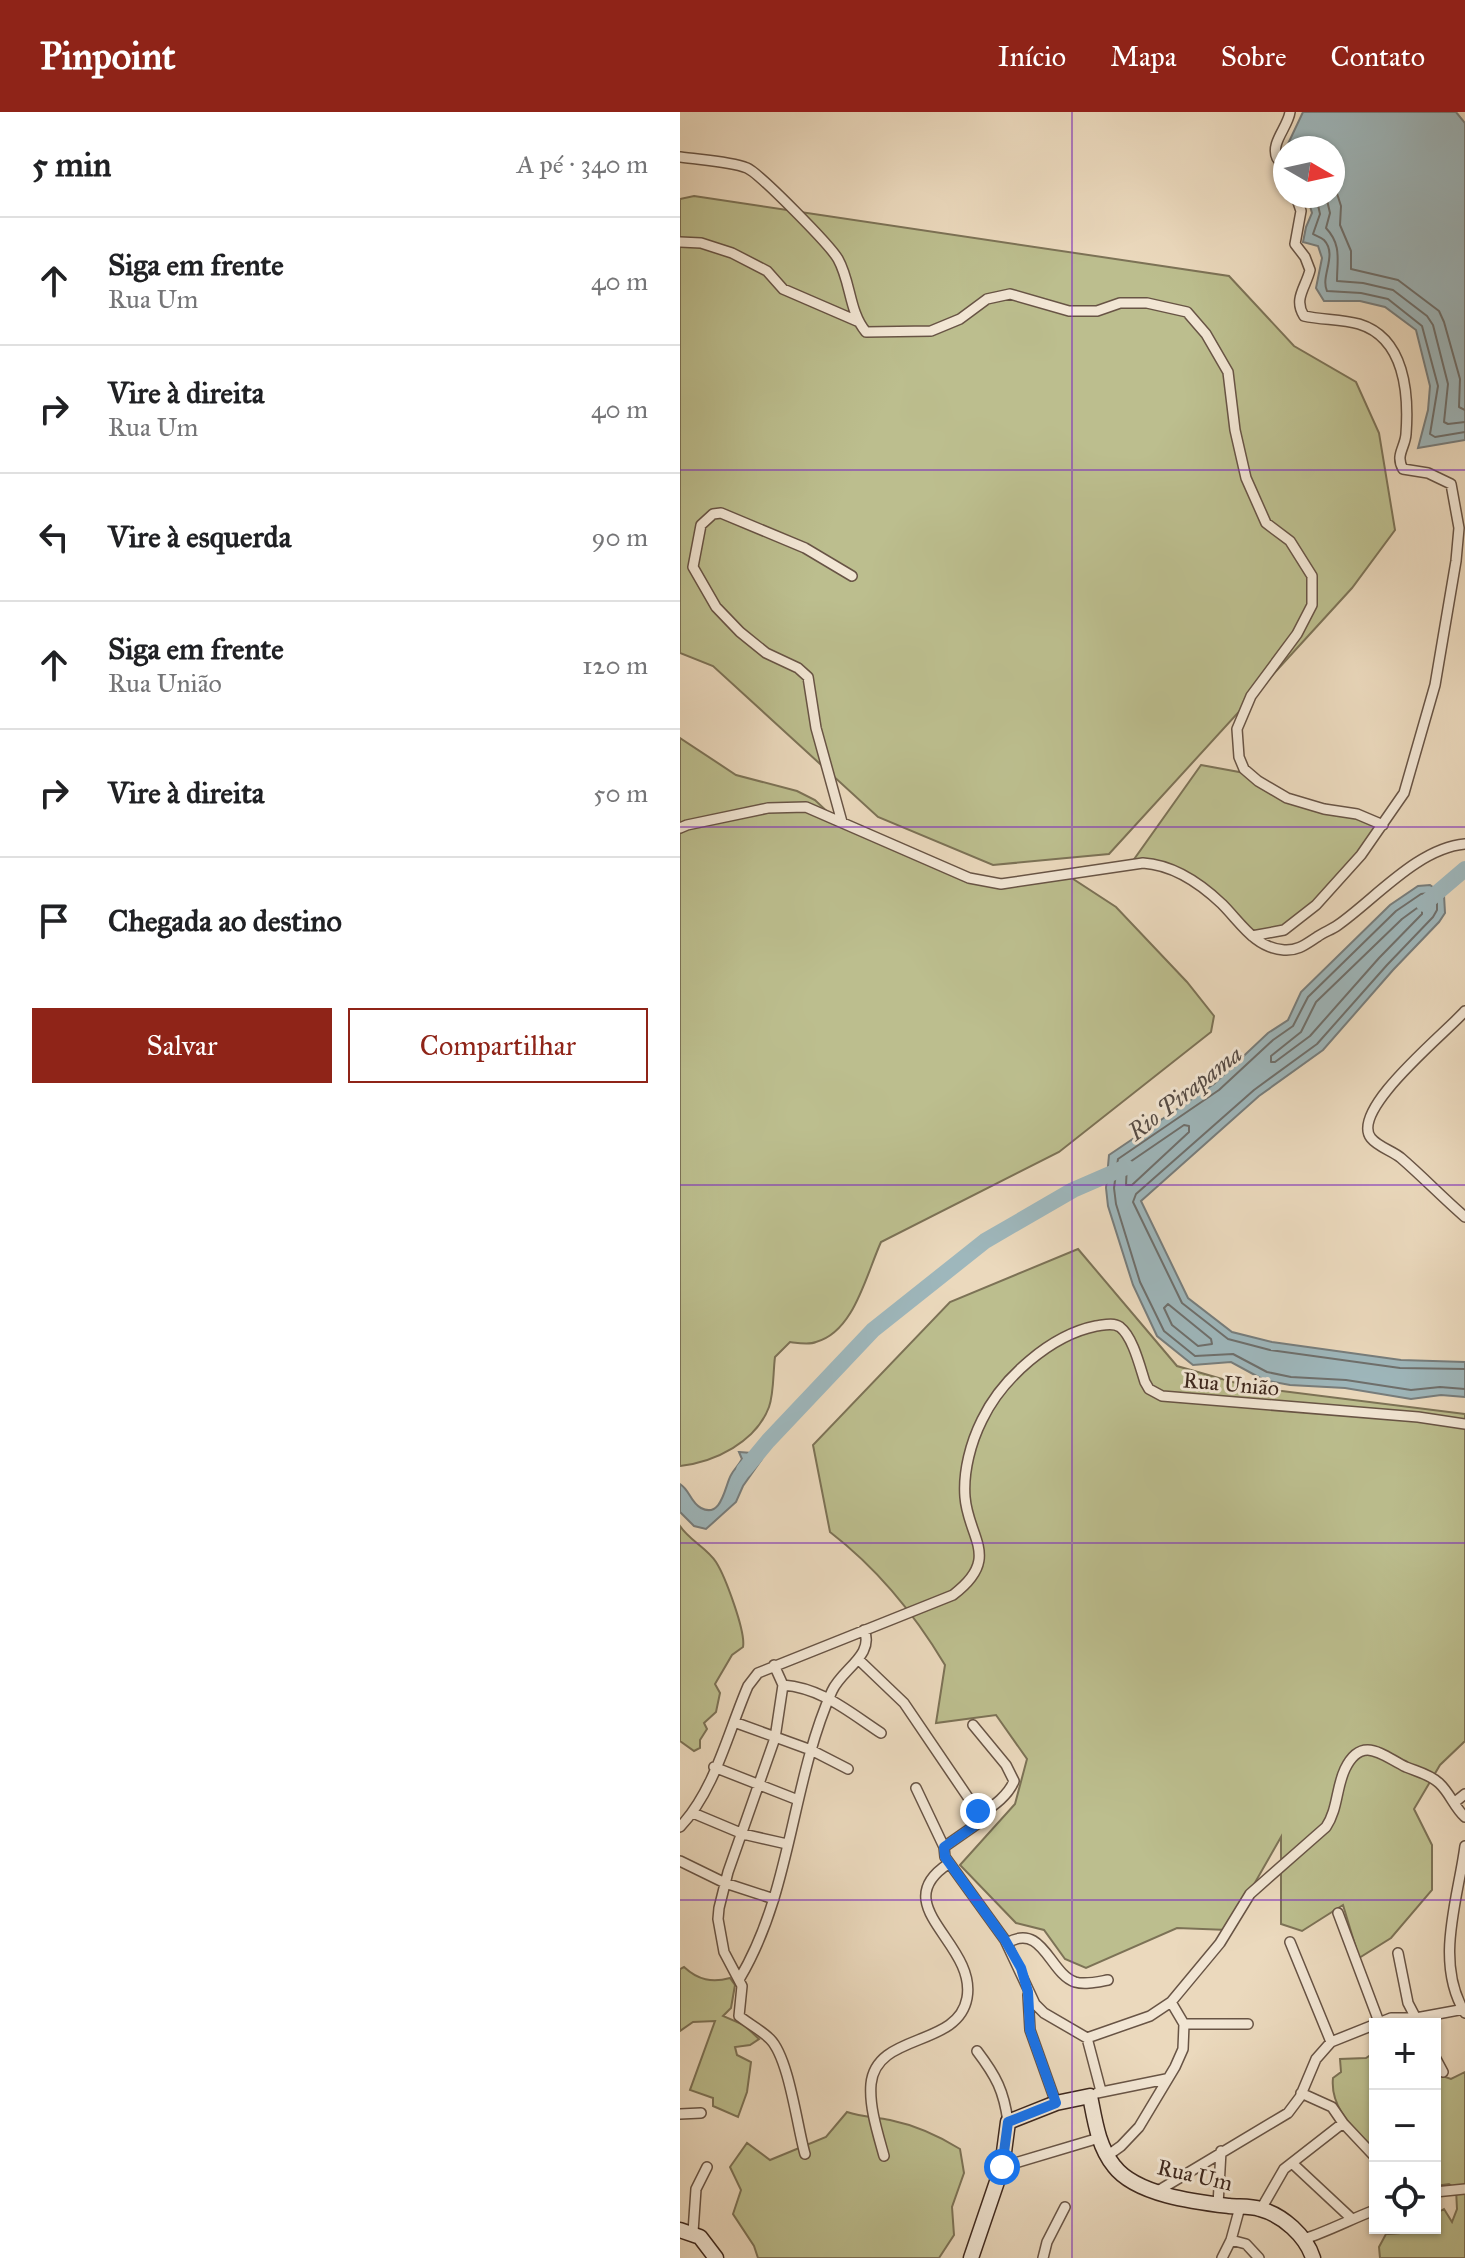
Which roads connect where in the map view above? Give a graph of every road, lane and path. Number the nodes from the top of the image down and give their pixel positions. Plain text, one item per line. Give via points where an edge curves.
1 (1290, 112) edge
2 (1282, 136) edge
3 (680, 157) edge
4 (1299, 208) edge
5 (680, 242) edge
6 (857, 321) junction
7 (852, 576) dead end
8 (842, 822) junction
9 (1383, 825) junction
10 (680, 828) edge
11 (1465, 844) edge
12 (1252, 936) junction
13 (1465, 1011) edge
14 (1465, 1217) edge
15 (1465, 1424) edge
16 (864, 1630) junction
17 (858, 1659) junction
18 (774, 1665) junction
19 (783, 1685) junction
20 (830, 1699) junction
21 (734, 1722) junction
22 (973, 1725) dead end
23 (881, 1733) dead end
24 (775, 1738) junction
25 (811, 1750) junction
26 (714, 1767) junction
27 (848, 1769) dead end
28 (759, 1785) junction
29 (916, 1788) dead end
30 (1465, 1794) edge
31 (798, 1800) junction
32 (1455, 1802) junction
33 (693, 1813) junction
34 (980, 1815) junction
35 (1465, 1817) edge
36 (680, 1827) edge
37 (743, 1834) junction
38 (787, 1844) junction
39 (1465, 1846) edge
40 (944, 1847) junction
41 (680, 1861) edge
42 (948, 1864) junction
43 (725, 1883) junction
44 (774, 1899) junction
45 (1338, 1913) dead end
46 (1290, 1942) dead end
47 (1007, 1943) junction
48 (1398, 1953) dead end
49 (740, 1978) junction
50 (1108, 1980) dead end
51 (1028, 1992) junction
52 (1171, 2002) junction
53 (1464, 2010) edge
54 (1377, 2018) edge
55 (1416, 2018) edge
56 (1430, 2018) edge
57 (1184, 2024) junction
58 (1248, 2024) dead end
59 (1369, 2026) edge
60 (1087, 2038) junction
61 (1331, 2042) junction
62 (977, 2051) dead end
63 (1441, 2068) edge
64 (1443, 2072) dead end
65 (1166, 2079) junction
66 (1301, 2093) junction
67 (1096, 2094) junction
68 (1056, 2103) junction
69 (701, 2113) dead end
70 (680, 2114) edge
71 (1008, 2122) junction
72 (1343, 2123) junction
73 (1099, 2138) junction
74 (1221, 2151) junction
75 (1369, 2151) edge
76 (805, 2154) dead end
77 (884, 2156) dead end
78 (1107, 2156) junction
79 (1292, 2163) junction
80 (707, 2167) dead end
81 (1002, 2167) junction
82 (1465, 2189) edge
83 (1441, 2191) edge
84 (1156, 2192) junction
85 (1218, 2205) junction
86 (1065, 2207) dead end
87 (1240, 2207) junction
88 (1261, 2209) junction
89 (1369, 2212) edge
90 (1352, 2219) junction
91 (686, 2231) edge
92 (1304, 2239) junction
93 (1231, 2240) junction
94 (716, 2258) edge
95 (971, 2258) edge
96 (1043, 2258) edge
97 (1222, 2258) edge
98 (1259, 2258) edge
99 (1313, 2258) edge

1 - 2 street
3 - 6 street via 749,168 789,205 838,258
4 - 9 street via 1295,244 1310,270 1298,299 1300,310 1304,316 1359,324 1382,339 1401,365 1405,391 1401,466 1451,484 1456,505 1456,561 1435,685 1404,793
5 - 6 street via 732,253 767,271 783,289
6 - 9 street via 866,332 931,331 987,299 1010,294 1069,311 1147,303 1187,312 1228,372 1246,478 1266,523 1290,541 1312,576 1312,605 1251,696 1237,729 1239,757 1258,781 1287,798
7 - 8 street via 805,548 721,513 701,525 693,559 716,607 740,632 808,677
8 - 10 street via 820,811 789,806
8 - 12 street via 984,882 1033,881 1143,863 1166,867 1213,896
9 - 12 street via 1316,905 1284,930
11 - 12 street via 1414,866 1306,945 1282,950
13 - 14 street via 1376,1101 1368,1120 1373,1141 1404,1160
15 - 16 street, Rua União via 1162,1396 1149,1389 1120,1327 1108,1324 1075,1332 1025,1366 982,1419 965,1488 979,1557 964,1587
16 - 17 street via 868,1643
16 - 18 street
17 - 20 street
17 - 34 street via 904,1703
18 - 19 street
18 - 21 street via 753,1678
19 - 20 street
19 - 24 street
20 - 23 street
20 - 25 street
21 - 24 street
21 - 26 street
22 - 34 street via 1014,1781
24 - 25 street
24 - 28 street
25 - 27 street
25 - 31 street
26 - 28 street
26 - 33 street
28 - 31 street
28 - 37 street
29 - 40 street
30 - 32 street
31 - 38 street
32 - 35 street
32 - 52 street via 1427,1774 1375,1749 1359,1754 1343,1774 1326,1827 1250,1894 1220,1943
33 - 36 street
33 - 37 street
34 - 40 street via 977,1824
37 - 38 street
37 - 43 street
38 - 44 street
39 - 53 street via 1450,1947
40 - 42 street
41 - 43 street
42 - 47 street
42 - 77 street via 933,1874 926,1903 959,1957 968,1995 952,2025 901,2046 875,2073 872,2098
43 - 44 street
43 - 49 street via 720,1929 724,1952
44 - 49 street
45 - 54 street
46 - 61 street
47 - 50 street via 1030,1939 1074,1982
47 - 51 street
48 - 55 street
49 - 76 street via 739,2016 771,2039 779,2053
51 - 60 street via 1044,2013
51 - 68 street via 1030,2030
52 - 57 street
52 - 60 street via 1150,2016
53 - 56 street
57 - 58 street
57 - 65 street via 1183,2049
59 - 61 street
60 - 67 street
61 - 66 street via 1316,2059
62 - 71 street via 1005,2097
63 - 64 street
65 - 67 street
65 - 78 street via 1139,2127
66 - 72 street via 1332,2107
66 - 74 street via 1288,2113
67 - 68 street
67 - 73 street, Rua Um
68 - 71 street
69 - 70 street
71 - 81 street
72 - 75 street
72 - 79 street
73 - 78 street, Rua Um
73 - 81 street
74 - 84 street
74 - 85 street
78 - 84 street, Rua Um via 1120,2174
79 - 88 street
79 - 90 street
80 - 91 street
81 - 95 street
82 - 83 street
84 - 85 street, Rua Um
85 - 87 street, Rua Um
86 - 96 street
87 - 88 street, Rua Um
87 - 93 street
88 - 92 street, Rua Um
89 - 90 street
90 - 92 street
91 - 94 street via 700,2237
92 - 99 street, Rua Um
93 - 97 street
93 - 98 street via 1246,2244

